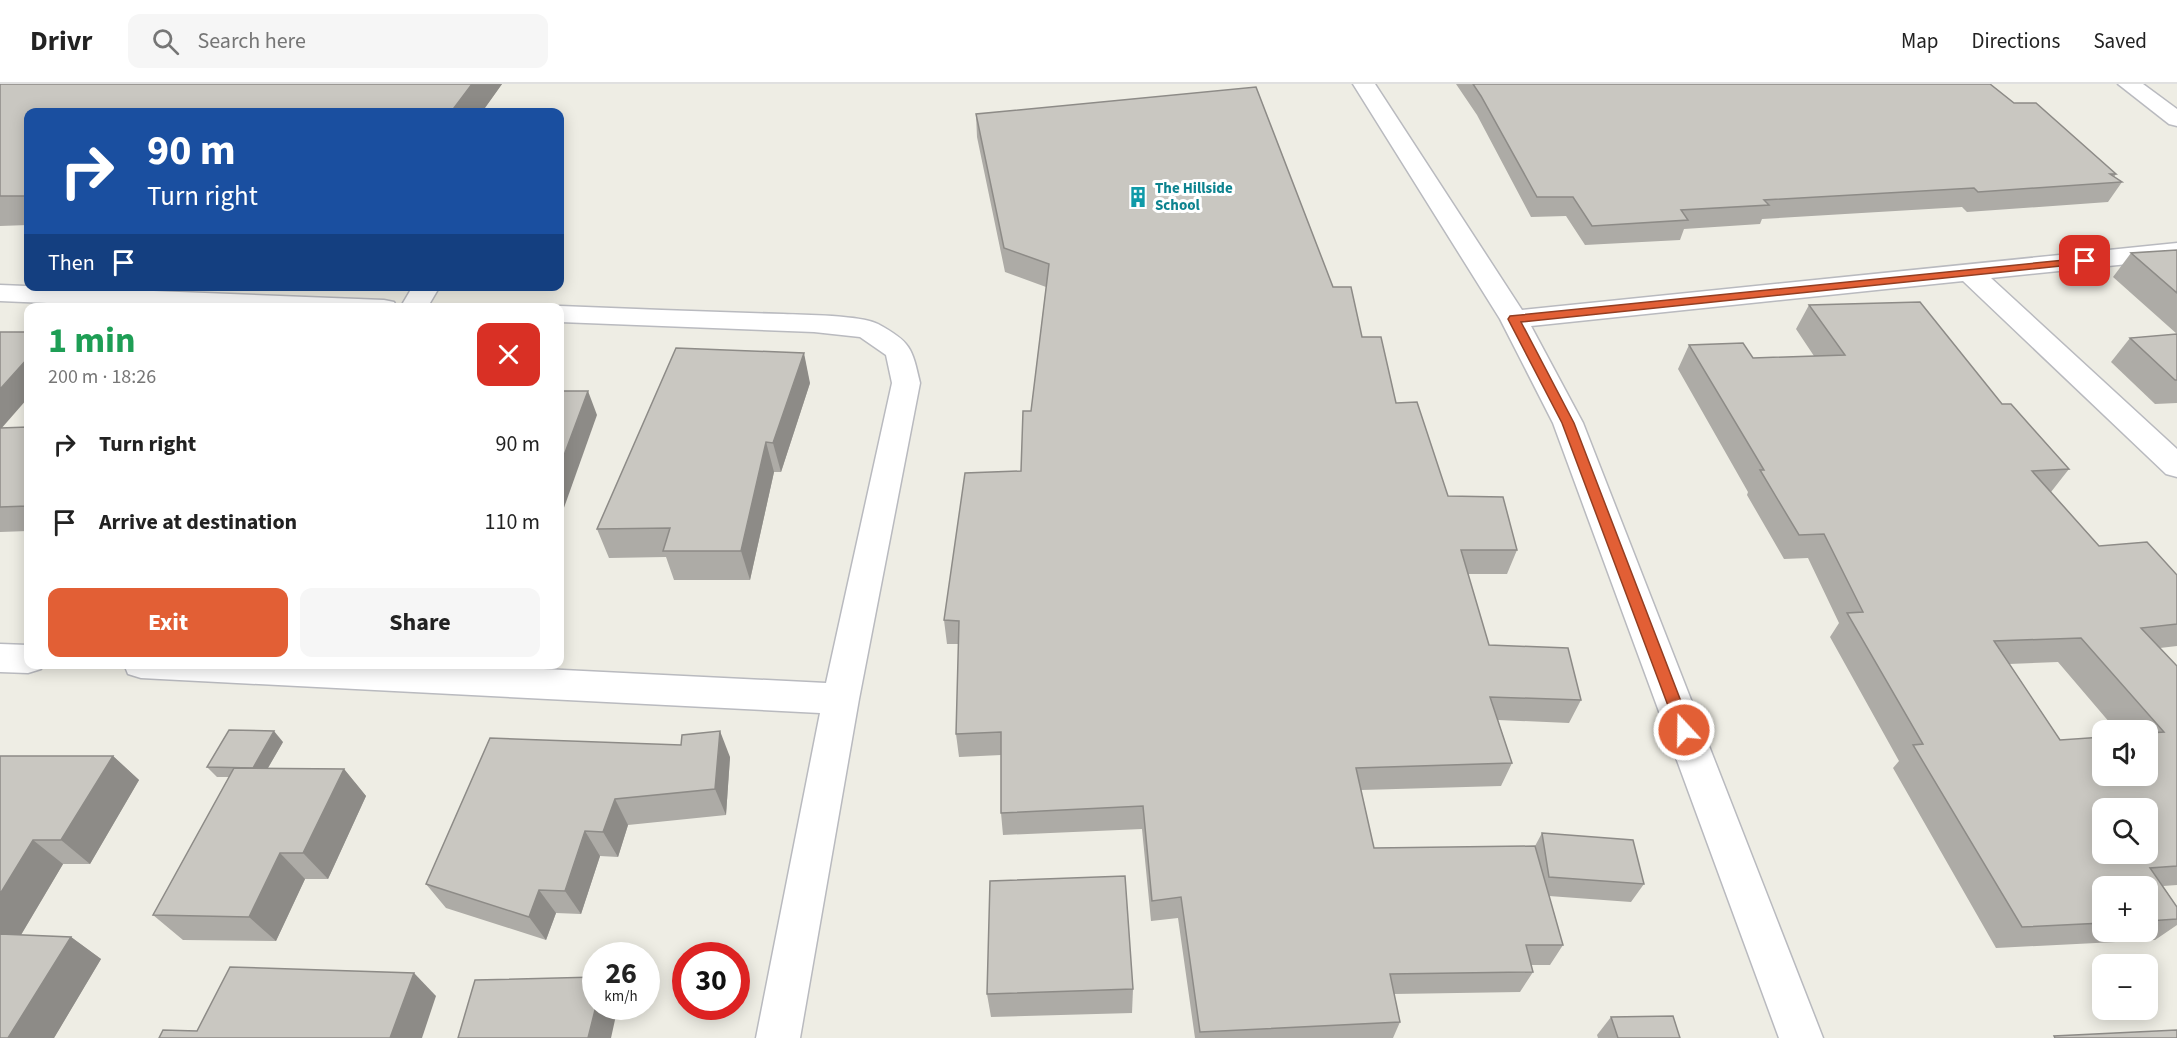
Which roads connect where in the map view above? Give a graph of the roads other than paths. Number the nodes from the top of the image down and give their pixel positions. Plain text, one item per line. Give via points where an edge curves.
1 (1364, 84) edge
2 (2129, 84) edge
3 (2177, 119) edge
4 (2177, 251) edge
5 (1970, 273) junction
6 (0, 293) edge
7 (256, 303) edge
8 (564, 314) edge
9 (1514, 319) junction
10 (2177, 466) edge
11 (0, 658) edge
12 (24, 659) edge
13 (241, 669) edge
14 (841, 699) junction
15 (778, 1038) edge
16 (1801, 1038) edge

1 - 9 street
2 - 3 street
4 - 5 street
5 - 9 street
5 - 10 street
6 - 7 street
8 - 14 street via 867,329 899,351 906,383
9 - 16 street via 1568,423
11 - 12 street
13 - 14 street
14 - 15 street

